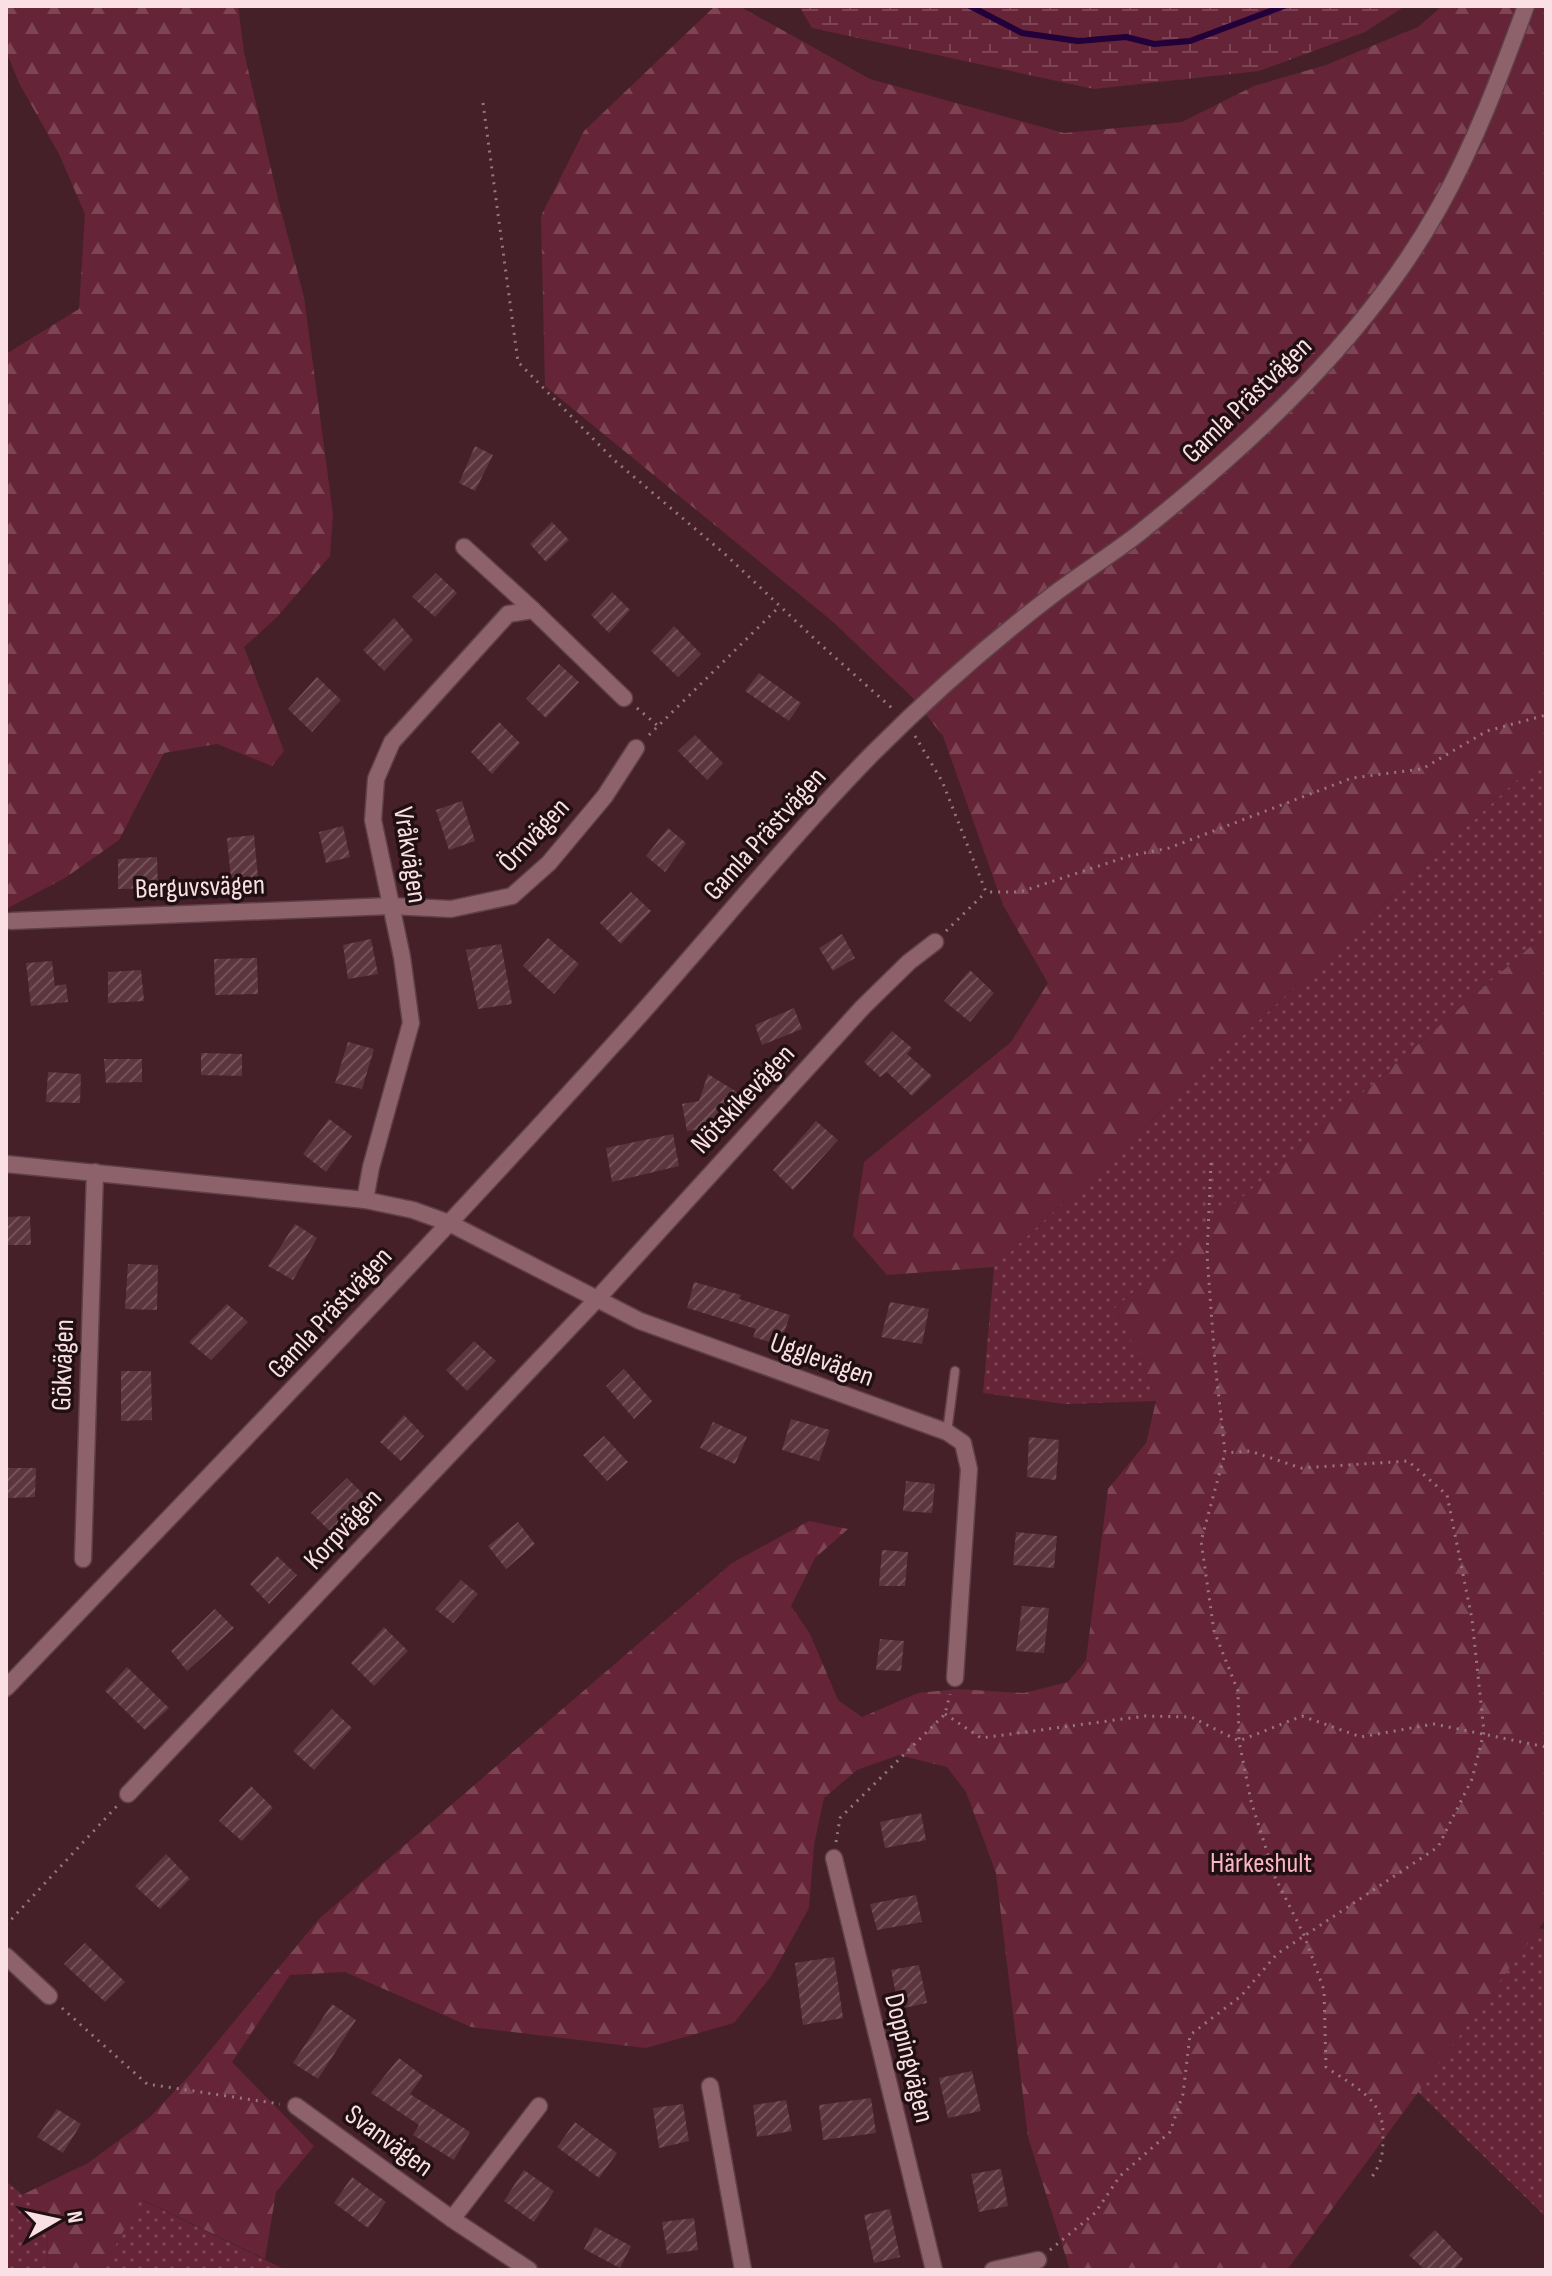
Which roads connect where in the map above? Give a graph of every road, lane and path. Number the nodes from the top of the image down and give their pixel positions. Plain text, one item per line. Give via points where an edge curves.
1 (1526, 6) edge
2 (483, 103) dead end
3 (464, 547) dead end
4 (780, 606) junction
5 (533, 610) junction
6 (624, 698) joint
7 (1546, 715) edge
8 (907, 721) junction
9 (658, 726) junction
10 (636, 748) joint
11 (986, 892) junction
12 (391, 906) junction
13 (11, 921) dead end
14 (935, 942) joint
15 (1211, 1163) dead end
16 (6, 1164) edge
17 (95, 1172) junction
18 (365, 1200) junction
19 (449, 1223) junction
20 (597, 1299) junction
21 (955, 1371) dead end
22 (947, 1432) junction
23 (1225, 1453) junction
24 (83, 1559) dead end
25 (955, 1678) joint
26 (6, 1688) edge
27 (945, 1714) junction
28 (1484, 1732) junction
29 (1239, 1741) junction
30 (1546, 1747) edge
31 (128, 1794) joint
32 (834, 1858) joint
33 (6, 1925) edge
34 (1304, 1935) junction
35 (6, 1956) edge
36 (49, 1996) joint
37 (710, 2086) dead end
38 (296, 2106) joint
39 (539, 2106) dead end
40 (1372, 2177) dead end
41 (452, 2219) junction
42 (1038, 2260) joint
43 (529, 2270) edge
44 (743, 2270) edge
45 (934, 2270) edge
46 (993, 2270) edge

1 - 8 street, Gamla Prästvägen via 1500,78 1440,207 1348,338 1221,464 1135,536 1051,596
2 - 4 path via 518,362 614,460
3 - 5 street
4 - 8 path
4 - 9 path
5 - 6 street
5 - 12 street, Vråkvägen via 508,614 392,742 376,779 373,820
6 - 9 path
7 - 11 path via 1487,731 1422,769 1352,778 1169,848 1020,892
8 - 11 path via 942,781
8 - 19 street, Gamla Prästvägen
9 - 10 path
10 - 12 street, Örnvägen via 596,807 549,863 512,896 451,909
11 - 14 path
12 - 13 street, Berguvsvägen
12 - 18 street, Vråkvägen via 411,1023
14 - 20 street, Nötskikevägen via 863,1007
15 - 23 path via 1207,1255
16 - 17 street
17 - 18 street
17 - 24 street, Gökvägen
18 - 19 street
19 - 20 street, Ugglevägen
19 - 26 street, Gamla Prästvägen
20 - 22 street, Ugglevägen via 640,1321
20 - 31 street, Korpvägen
21 - 22 lane
22 - 25 street via 963,1443 969,1469
23 - 28 path via 1250,1451 1301,1468 1408,1461 1447,1495 1472,1619
23 - 29 path via 1201,1541 1214,1631 1238,1691
25 - 27 path
27 - 29 path via 981,1738 1145,1716 1191,1717
27 - 32 path via 840,1818
28 - 29 path via 1434,1724 1361,1737 1302,1716
28 - 30 path
28 - 34 path via 1472,1779 1438,1847
29 - 34 path via 1275,1877
31 - 33 path
32 - 45 street, Doppingvägen
34 - 40 path via 1324,1990 1326,2067 1376,2102 1384,2120 1383,2160
34 - 42 path via 1277,1954 1241,1996 1190,2035 1183,2094 1170,2132 1120,2176 1095,2213
35 - 36 street
36 - 38 path via 147,2084
37 - 44 street
38 - 41 street, Svanvägen
39 - 41 street
41 - 43 street, Svanvägen
42 - 46 street

